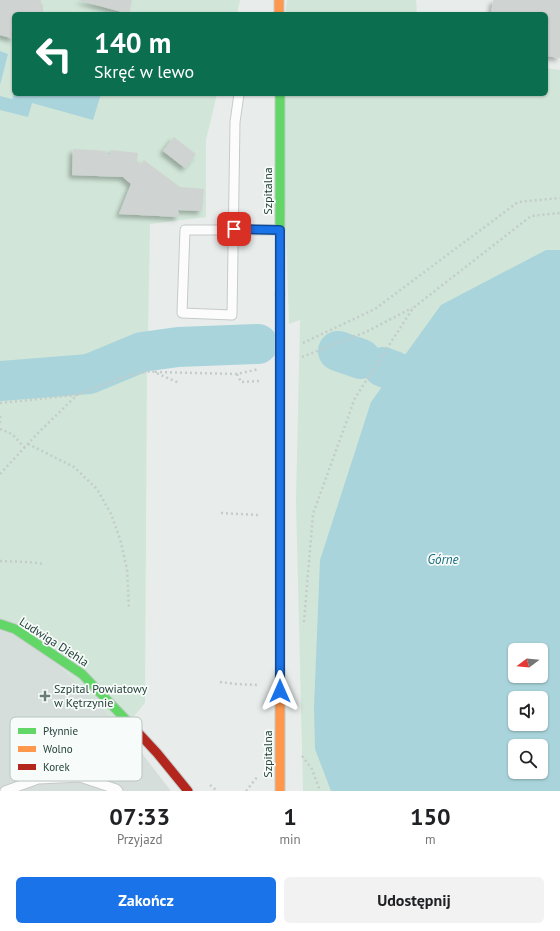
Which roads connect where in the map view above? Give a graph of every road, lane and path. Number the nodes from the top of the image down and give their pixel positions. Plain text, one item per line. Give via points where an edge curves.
1 (279, 0) edge
2 (279, 12) edge
3 (239, 96) edge
4 (280, 96) edge
5 (560, 198) edge
6 (560, 213) edge
7 (234, 229) junction
8 (280, 230) junction
9 (413, 308) junction
10 (299, 345) dead end
11 (299, 359) dead end
12 (263, 368) dead end
13 (152, 372) junction
14 (237, 374) junction
15 (263, 381) dead end
16 (179, 383) dead end
17 (77, 395) junction
18 (0, 403) edge
19 (0, 416) edge
20 (0, 424) edge
21 (0, 428) edge
22 (28, 444) junction
23 (25, 448) junction
24 (0, 474) edge
25 (221, 513) dead end
26 (264, 515) dead end
27 (0, 561) edge
28 (45, 564) dead end
29 (129, 608) dead end
30 (0, 624) edge
31 (303, 629) dead end
32 (220, 682) dead end
33 (261, 685) dead end
34 (123, 717) edge
35 (142, 737) edge
36 (300, 752) dead end
37 (32, 781) edge
38 (94, 781) edge
39 (5, 791) edge
40 (118, 791) edge
41 (188, 791) edge
42 (280, 791) edge
43 (320, 791) edge

1 - 2 street
3 - 7 lane via 235,122
4 - 8 street, Szpitalna
5 - 10 path via 518,202 375,309
6 - 9 path via 531,216
7 - 7 lane via 232,315 182,313 185,230
7 - 8 lane
8 - 42 street, Szpitalna
9 - 11 path via 366,332
9 - 31 path via 355,398 313,514
12 - 14 path
13 - 14 path
13 - 16 path
13 - 17 path via 129,375
14 - 15 path via 241,382
17 - 18 path
17 - 22 path
19 - 20 path
21 - 23 path via 12,434
22 - 23 path
22 - 29 path via 74,467 97,489 111,514 120,538 127,569
23 - 24 path
25 - 26 path
27 - 28 path
30 - 34 street, Ludwiga Diehla via 15,629 82,674
32 - 33 path
35 - 41 street, Ludwiga Diehla
36 - 43 path via 312,769
37 - 39 lane
38 - 40 lane

